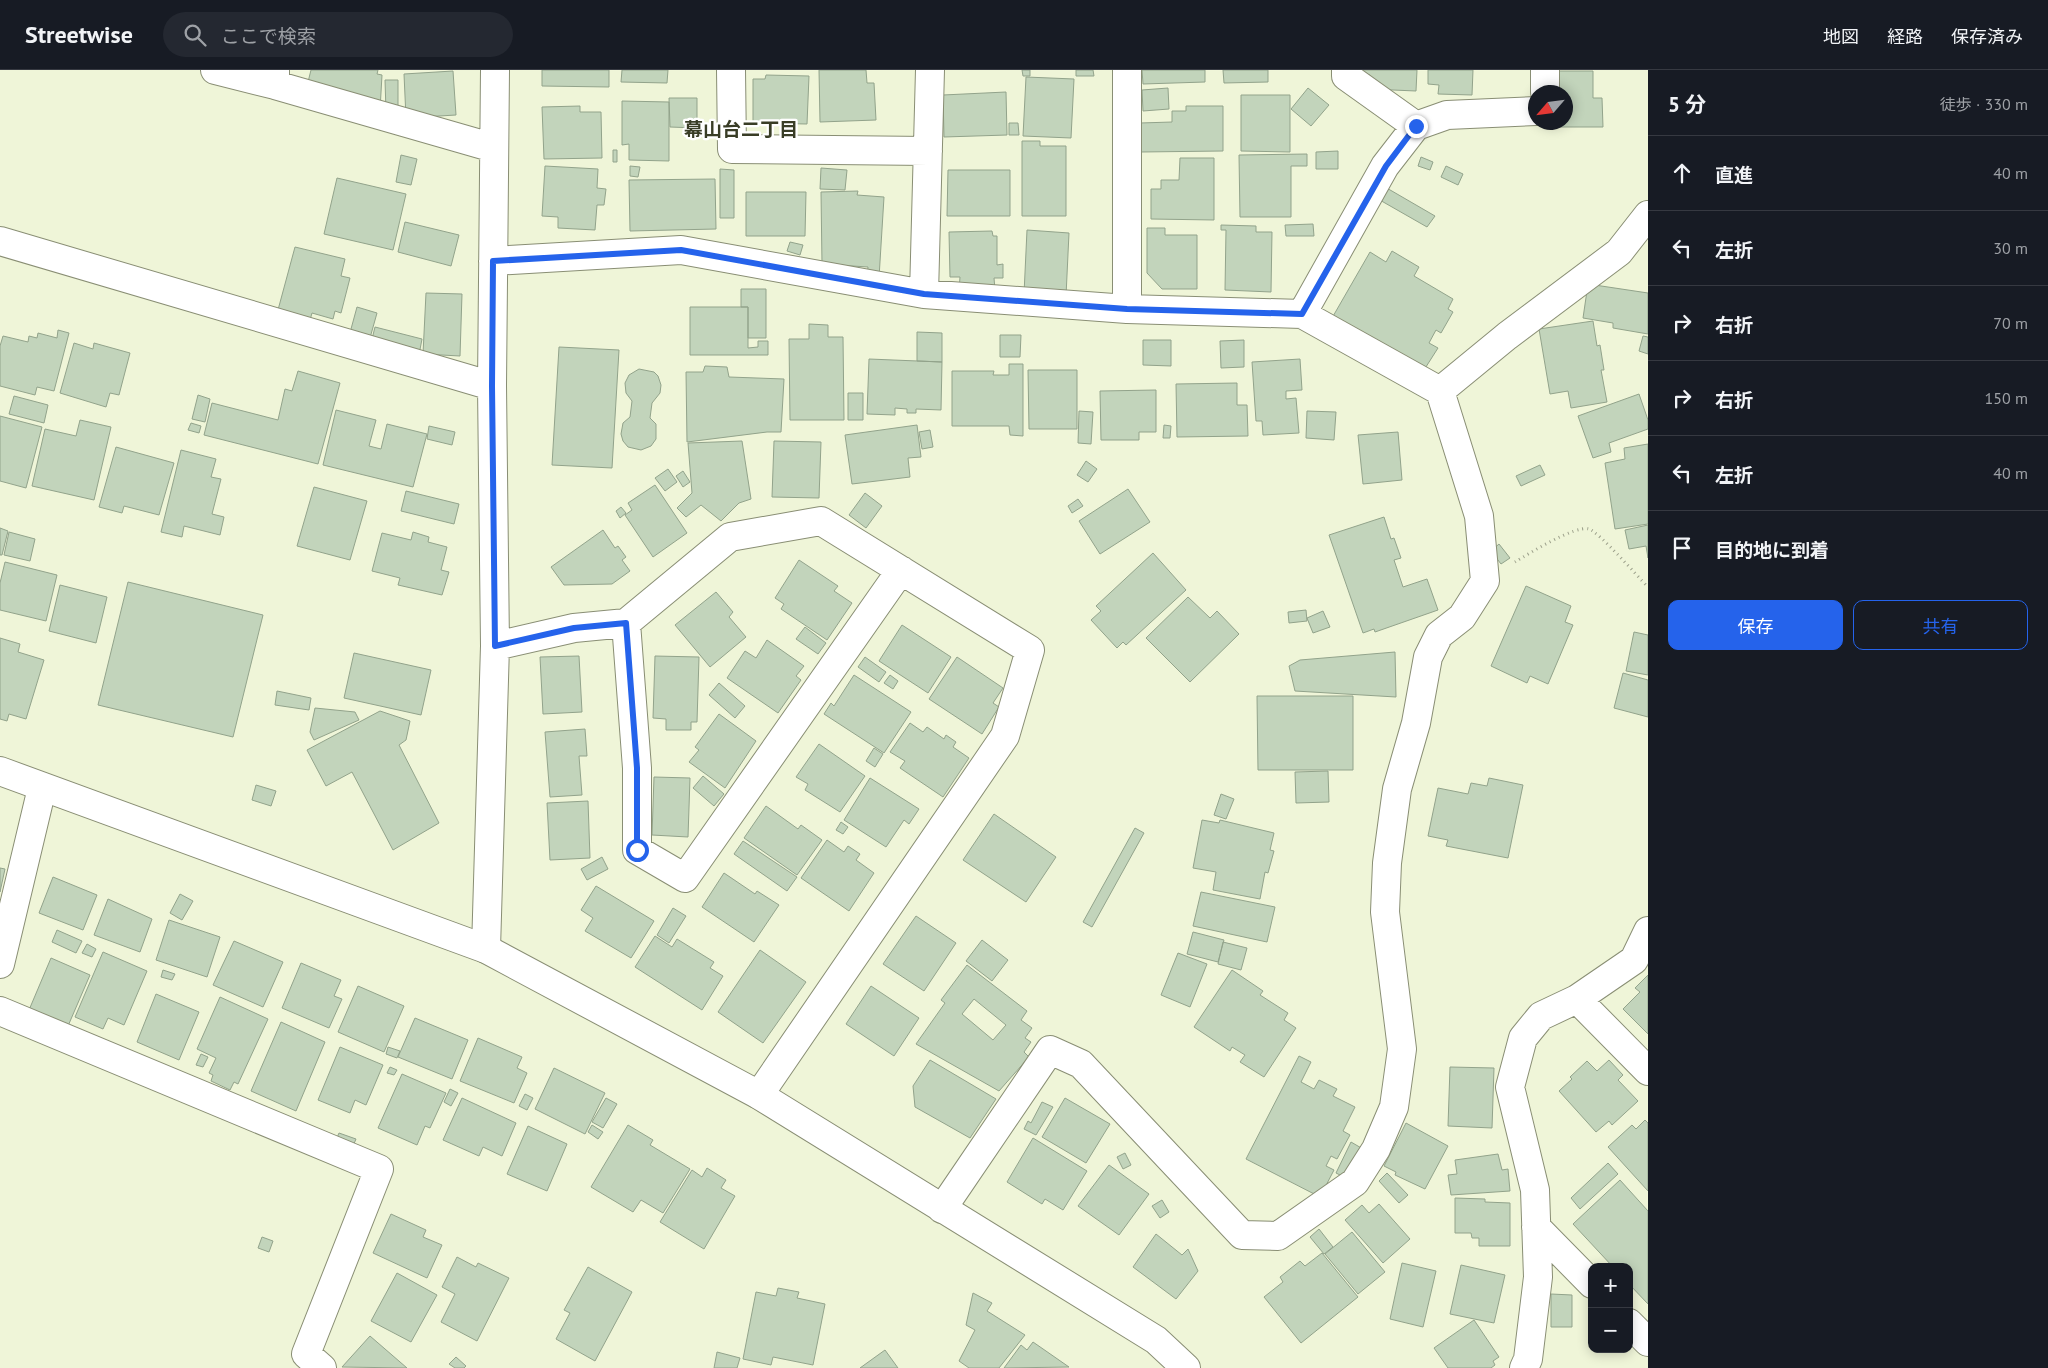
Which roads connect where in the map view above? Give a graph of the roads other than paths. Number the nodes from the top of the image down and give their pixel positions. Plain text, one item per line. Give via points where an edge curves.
1 (215, 70) edge
2 (495, 70) edge
3 (731, 70) edge
4 (930, 70) edge
5 (1127, 70) edge
6 (1346, 70) edge
7 (1545, 70) edge
8 (275, 78) edge
9 (1545, 85) edge
10 (1528, 111) edge
11 (1416, 126) junction
12 (494, 148) junction
13 (928, 151) junction
14 (1648, 215) edge
15 (0, 241) edge
16 (493, 261) junction
17 (924, 294) junction
18 (1127, 309) junction
19 (1302, 314) junction
20 (492, 386) junction
21 (1440, 391) junction
22 (901, 570) junction
23 (626, 623) junction
24 (495, 646) junction
25 (0, 771) edge
26 (42, 788) junction
27 (1648, 931) edge
28 (486, 949) junction
29 (0, 964) edge
30 (1577, 1000) junction
31 (0, 1011) edge
32 (1648, 1071) edge
33 (759, 1095) junction
34 (942, 1209) junction
35 (1536, 1226) junction
36 (1588, 1280) edge
37 (1633, 1327) edge
38 (1648, 1342) edge
39 (322, 1368) edge
40 (1186, 1368) edge
41 (1524, 1368) edge

1 - 8 street
2 - 12 street
3 - 13 street via 732,149
4 - 13 street
5 - 18 street
6 - 11 street via 1346,76
7 - 9 street
8 - 12 street
10 - 11 street via 1447,115
11 - 19 street via 1386,166
12 - 16 street
13 - 17 street
14 - 21 street via 1619,252
15 - 20 street
16 - 17 street via 681,250
16 - 20 street
17 - 18 street
18 - 19 street
19 - 21 street
20 - 24 street
21 - 34 street via 1479,516 1485,581 1462,617 1440,635 1428,657 1416,723 1397,789 1387,863 1385,912 1402,1049 1394,1108 1376,1149 1355,1182 1278,1236 1242,1235 1081,1064 1050,1050
22 - 23 street via 821,521 730,537
22 - 23 street via 685,878 637,850 637,768
22 - 33 street via 1030,650 1005,736
23 - 24 street via 574,628
24 - 28 street
25 - 26 street
26 - 28 street
26 - 29 street
27 - 30 street via 1634,960
28 - 33 street
30 - 32 street
30 - 35 street via 1541,1016 1523,1038 1510,1087 1535,1190
31 - 39 street via 379,1169 306,1354
33 - 34 street
34 - 40 street via 1156,1340
35 - 36 street
35 - 41 street via 1538,1277 1528,1359
37 - 38 street

